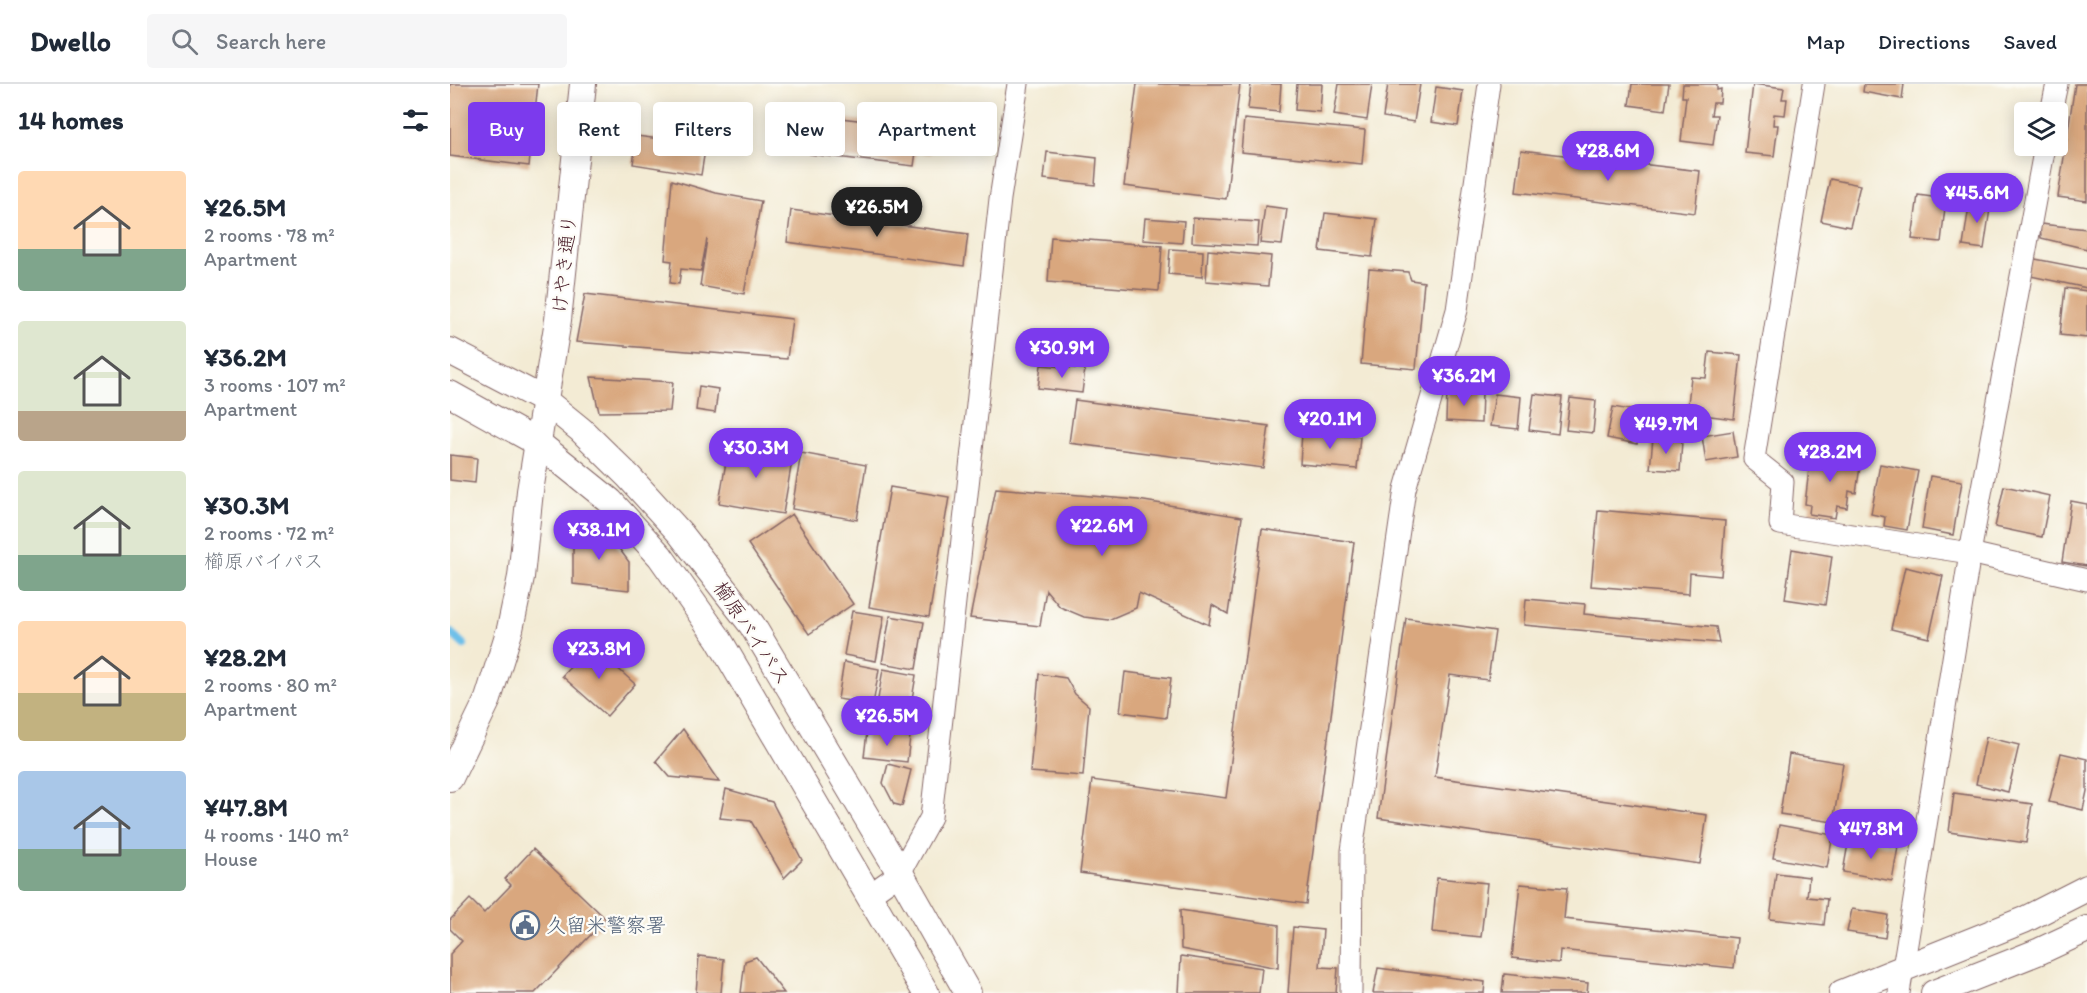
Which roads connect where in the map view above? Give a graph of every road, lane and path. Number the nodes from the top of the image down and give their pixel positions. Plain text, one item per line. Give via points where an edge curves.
1 (583, 84) edge
2 (1018, 84) edge
3 (1489, 84) edge
4 (1814, 84) edge
5 (2056, 84) edge
6 (2053, 102) edge
7 (2043, 156) edge
8 (450, 351) edge
9 (450, 394) edge
10 (544, 400) junction
11 (538, 443) junction
12 (1970, 553) junction
13 (2087, 580) edge
14 (450, 778) edge
15 (900, 873) junction
16 (2087, 888) edge
17 (869, 895) junction
18 (2087, 929) edge
19 (1902, 981) edge
20 (926, 993) edge
21 (968, 993) edge
22 (1351, 993) edge
23 (1842, 993) edge
24 (1934, 993) edge

1 - 10 street, けやき通り via 558,320
2 - 15 street via 1000,200 931,817
3 - 22 street via 1456,310 1404,501 1352,850
4 - 12 street via 1754,459 1783,482 1780,524
5 - 6 street
7 - 12 street
8 - 10 street, 櫛原バイパス
9 - 11 street, 櫛原バイパス
10 - 11 street, けやき通り
10 - 15 street, 櫛原バイパス via 629,477 680,533 752,625
11 - 14 street, けやき通り via 510,629 488,699
11 - 17 street, 櫛原バイパス via 610,501 660,556 718,638
12 - 13 street
12 - 19 street
15 - 17 street
15 - 21 street, 櫛原バイパス
16 - 19 street
17 - 20 street, 櫛原バイパス
18 - 24 street
19 - 23 street

